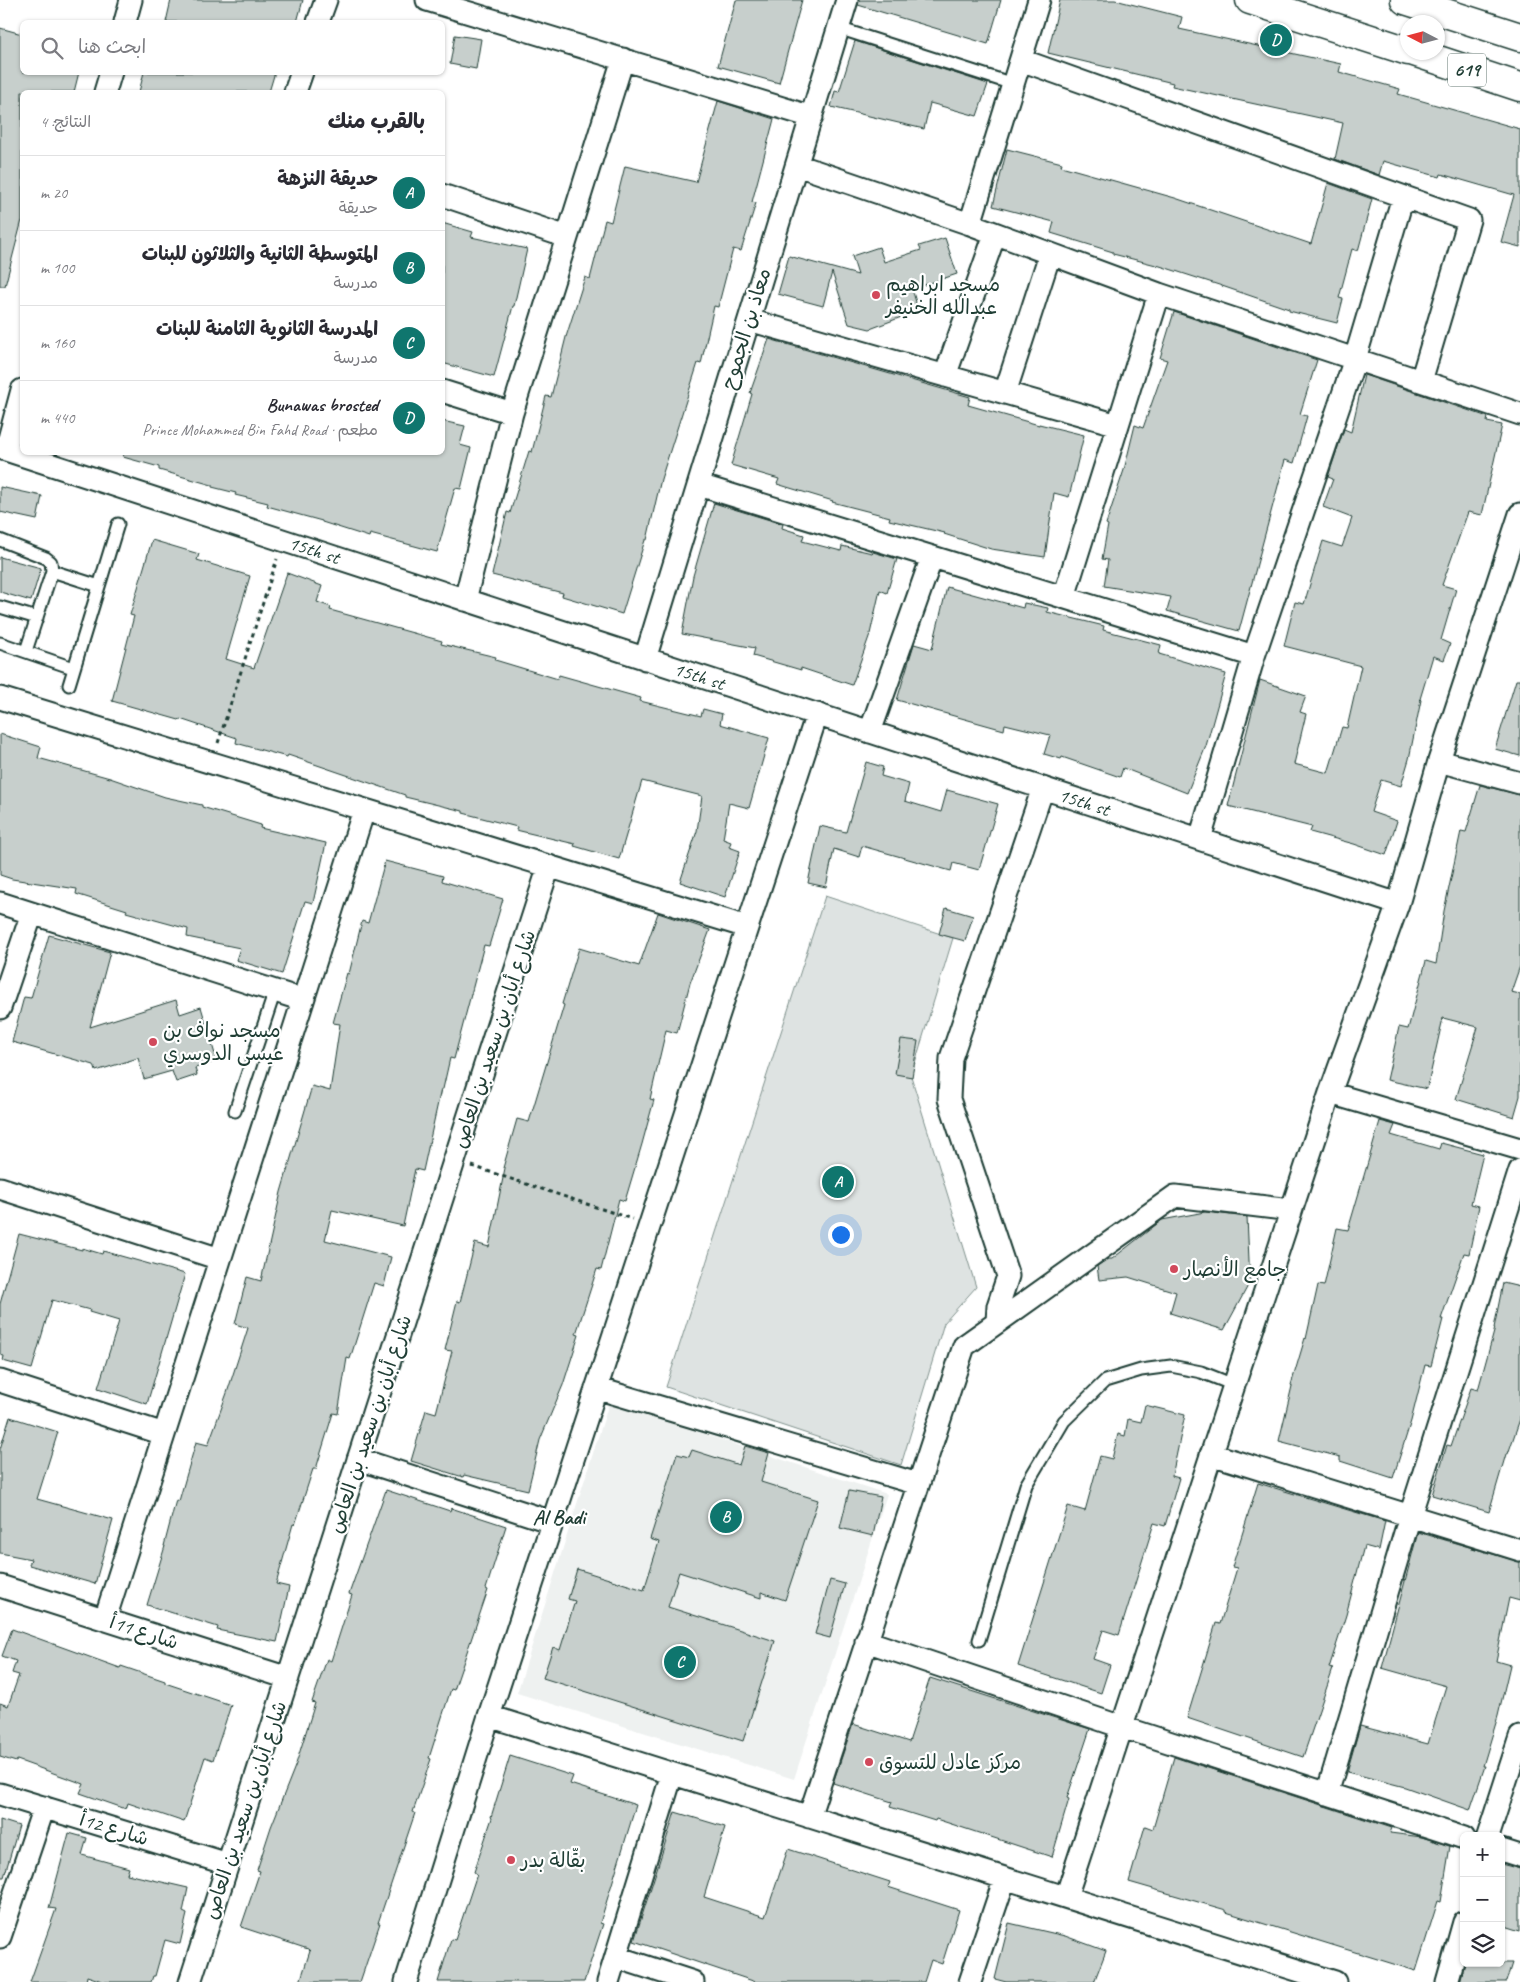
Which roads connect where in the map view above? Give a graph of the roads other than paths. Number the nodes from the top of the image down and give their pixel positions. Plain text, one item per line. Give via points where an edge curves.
1 (131, 0) edge
2 (326, 0) edge
3 (427, 0) edge
4 (847, 0) edge
5 (1039, 0) edge
6 (1250, 0) edge
7 (1405, 0) edge
8 (126, 20) edge
9 (319, 20) edge
10 (838, 28) junction
11 (1520, 38) edge
12 (1400, 47) edge
13 (623, 59) junction
14 (1021, 60) junction
15 (1438, 60) edge
16 (110, 75) edge
17 (301, 75) edge
18 (1013, 84) junction
19 (1520, 87) edge
20 (106, 90) edge
21 (296, 90) edge
22 (812, 117) junction
23 (797, 165) junction
24 (445, 196) edge
25 (1403, 197) junction
26 (970, 224) junction
27 (995, 234) junction
28 (567, 237) junction
29 (1050, 254) junction
30 (1159, 294) junction
31 (749, 320) junction
32 (1355, 359) junction
33 (945, 376) junction
34 (1420, 381) junction
35 (445, 392) edge
36 (1005, 393) junction
37 (20, 396) edge
38 (512, 413) junction
39 (1520, 414) edge
40 (1118, 425) junction
41 (3, 449) edge
42 (20, 455) edge
43 (21, 455) edge
44 (699, 485) junction
45 (1520, 514) edge
46 (118, 524) dead end
47 (0, 540) edge
48 (932, 557) junction
49 (52, 571) junction
50 (99, 586) junction
51 (1064, 597) junction
52 (465, 600) junction
53 (0, 607) edge
54 (37, 618) junction
55 (0, 643) edge
56 (26, 651) junction
57 (1254, 656) junction
58 (646, 659) junction
59 (73, 668) junction
60 (68, 685) dead end
61 (0, 698) edge
62 (816, 714) junction
63 (870, 732) junction
64 (1439, 761) junction
65 (1520, 783) edge
66 (1043, 788) junction
67 (364, 810) junction
68 (1200, 840) junction
69 (549, 866) junction
70 (0, 903) edge
71 (1398, 904) junction
72 (32, 913) junction
73 (747, 927) junction
74 (274, 991) junction
75 (303, 1000) junction
76 (0, 1008) edge
77 (1330, 1093) junction
78 (235, 1111) dead end
79 (1520, 1149) edge
80 (1520, 1170) edge
81 (0, 1188) edge
82 (1291, 1210) junction
83 (220, 1259) junction
84 (997, 1320) junction
85 (0, 1381) edge
86 (1234, 1386) junction
87 (596, 1388) junction
88 (164, 1434) junction
89 (1211, 1454) junction
90 (358, 1459) junction
91 (918, 1484) junction
92 (1410, 1516) junction
93 (552, 1522) junction
94 (1520, 1550) edge
95 (0, 1586) edge
96 (105, 1619) junction
97 (979, 1640) dead end
98 (866, 1642) junction
99 (288, 1678) junction
100 (489, 1716) junction
101 (1122, 1727) junction
102 (1520, 1737) edge
103 (672, 1774) junction
104 (0, 1794) edge
105 (1327, 1794) junction
106 (44, 1807) junction
107 (809, 1817) junction
108 (1489, 1832) edge
109 (1460, 1837) edge
110 (1505, 1851) edge
111 (1520, 1856) edge
112 (228, 1864) junction
113 (1005, 1878) junction
114 (1066, 1897) junction
115 (0, 1936) edge
116 (1460, 1936) edge
117 (616, 1957) junction
118 (190, 1982) edge
119 (406, 1982) edge
120 (608, 1982) edge
121 (693, 1982) edge
122 (970, 1982) edge
123 (1332, 1982) edge
124 (1447, 1982) edge

1 - 8 street
2 - 9 street
3 - 13 street
4 - 10 street, معاذ بن الجموح
5 - 14 street
6 - 12 highway
7 - 11 highway, 619
10 - 18 lane
10 - 22 street, معاذ بن الجموح
13 - 22 street
13 - 28 street
14 - 18 street
14 - 25 street
15 - 19 highway, 619
16 - 20 street
17 - 21 street
18 - 26 street
22 - 23 street, معاذ بن الجموح
23 - 26 street
23 - 31 street, معاذ بن الجموح
24 - 28 street
25 - 32 street
25 - 34 street via 1469,220
26 - 27 street
27 - 29 street
27 - 33 street
28 - 38 street
29 - 30 street
29 - 36 street
30 - 32 street
30 - 40 street
31 - 33 street
31 - 44 street, معاذ بن الجموح
32 - 34 street
32 - 57 street
33 - 36 street
34 - 39 street
35 - 38 street
36 - 40 street
37 - 41 street
38 - 52 street
40 - 51 street
41 - 42 street, 15th st
43 - 52 street, 15th st
44 - 48 street
44 - 58 street, معاذ بن الجموح
45 - 64 street
46 - 50 lane
47 - 49 lane via 46,558 51,562
48 - 51 street
48 - 63 street
49 - 50 lane
49 - 54 lane
50 - 59 lane
51 - 57 street
52 - 58 street, 15th st
53 - 54 lane
54 - 56 lane
55 - 56 lane
56 - 59 lane
57 - 68 street
58 - 62 street, 15th st
59 - 60 lane
61 - 67 street
62 - 63 street, 15th st
62 - 73 street
63 - 66 street, 15th st
64 - 65 street
64 - 71 street
66 - 68 street, 15th st
66 - 84 street via 952,1058 949,1098 1008,1276
67 - 69 street
67 - 75 street
68 - 71 street, 15th st
69 - 73 street
69 - 90 street, شارع أبان بن سعيد بن العاص
70 - 72 street
71 - 77 street
72 - 74 street
72 - 76 street
73 - 87 street
74 - 75 street
74 - 78 lane
75 - 83 street
77 - 79 street
77 - 82 street
80 - 92 street
81 - 83 street
82 - 84 street via 1175,1196
82 - 86 street
83 - 88 street
84 - 91 street via 964,1346
85 - 88 street
86 - 89 street
86 - 97 lane via 1200,1372 1171,1366 1141,1370 1105,1381 1064,1421 1026,1485
87 - 91 street
87 - 93 street
88 - 96 street
89 - 92 street
89 - 101 street
90 - 93 street
90 - 99 street, شارع أبان بن سعيد بن العاص
91 - 98 street
92 - 94 street
92 - 105 street
93 - 100 street
95 - 96 street, شارع 11أ
96 - 99 street, شارع 11أ
98 - 101 street
98 - 107 street
99 - 112 street, شارع أبان بن سعيد بن العاص
100 - 103 street
100 - 119 street
101 - 105 street
101 - 114 street
102 - 108 street
103 - 107 street
103 - 117 street
104 - 106 street, شارع 12أ
105 - 109 street
106 - 112 street, شارع 12أ
106 - 115 street
107 - 113 street
110 - 111 street
112 - 118 street, شارع أبان بن سعيد بن العاص
113 - 114 street
113 - 122 street
114 - 123 street
116 - 124 street
117 - 120 street
117 - 121 street

